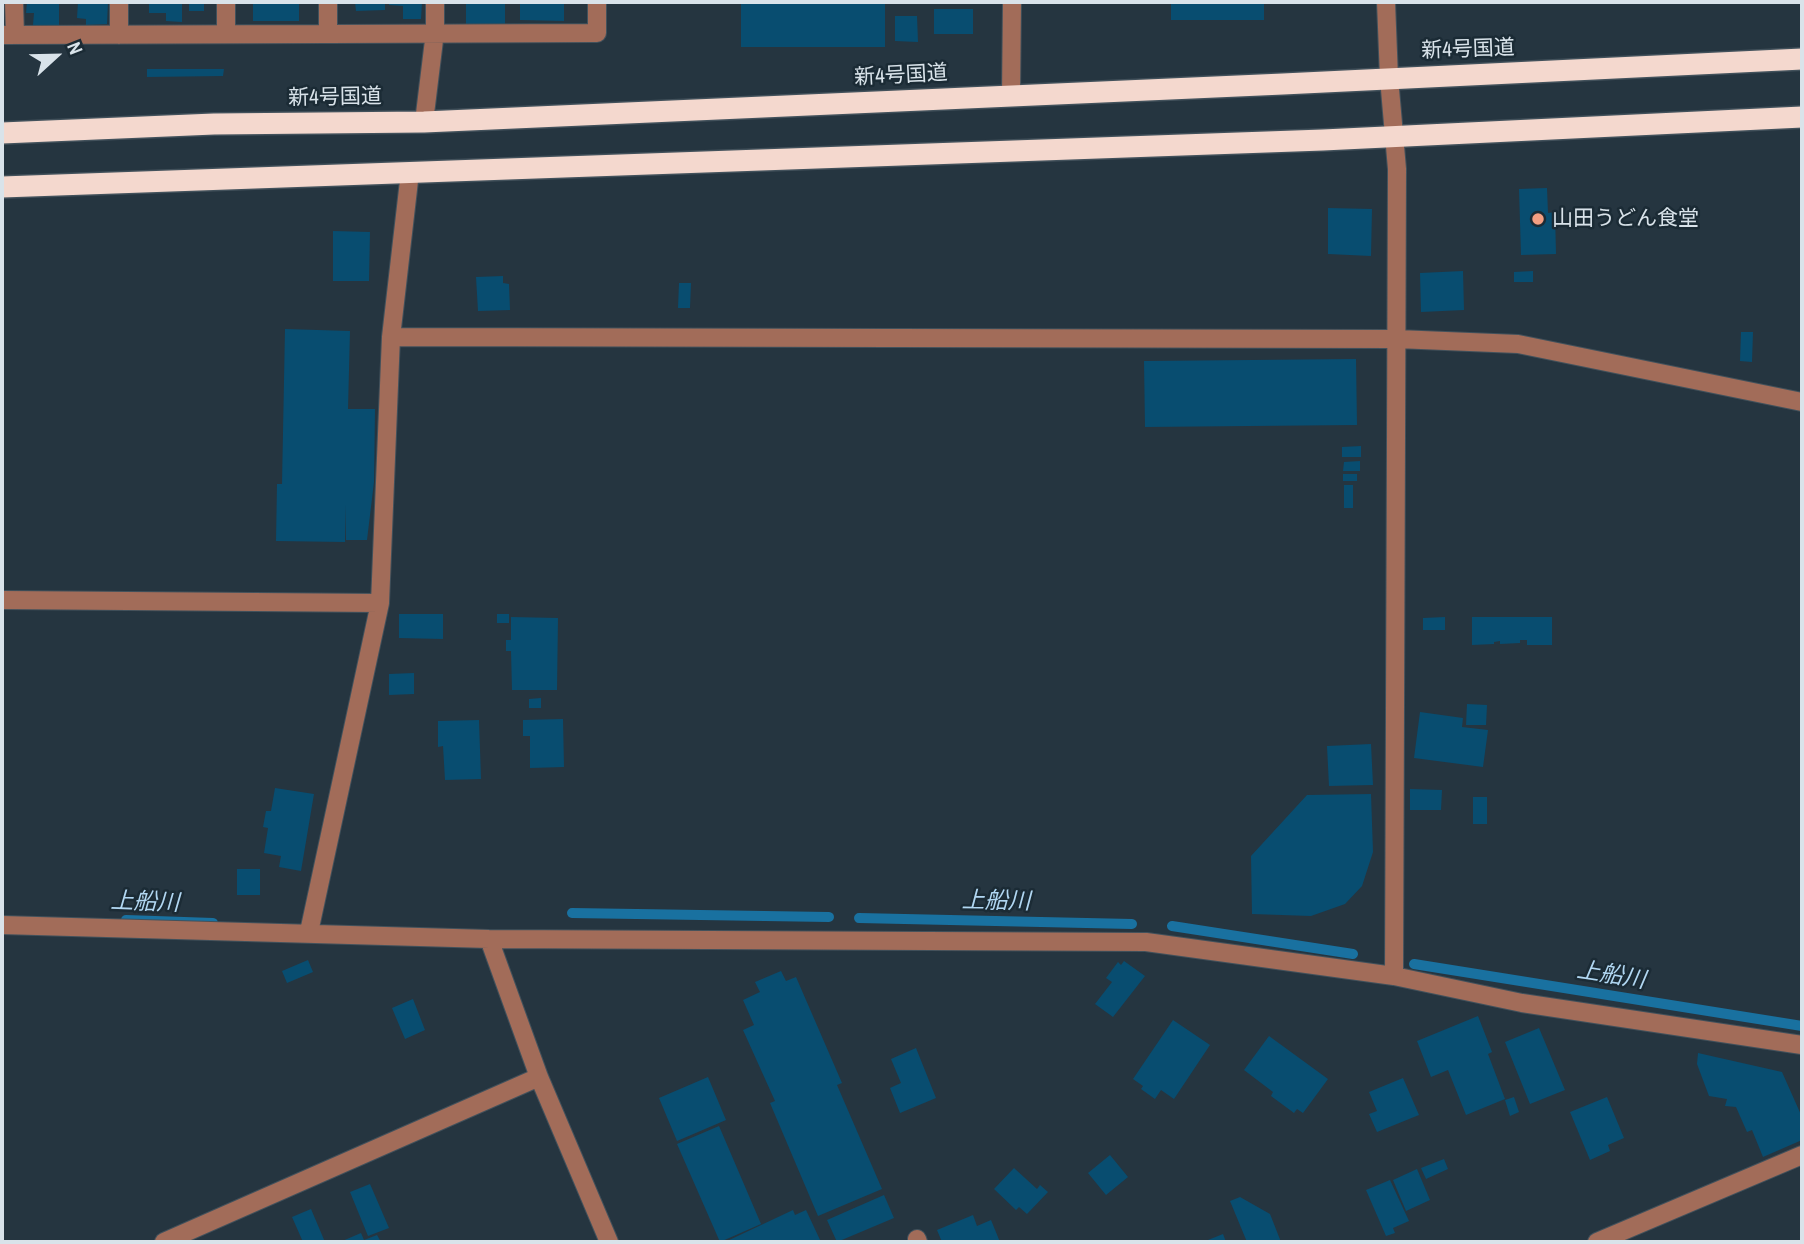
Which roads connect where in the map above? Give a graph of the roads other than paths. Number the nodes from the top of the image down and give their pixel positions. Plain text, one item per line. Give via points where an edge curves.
1 (14, 2) edge
2 (119, 2) edge
3 (226, 2) edge
4 (328, 2) edge
5 (435, 2) edge
6 (597, 2) edge
7 (1012, 2) edge
8 (1386, 2) edge
9 (435, 32) junction
10 (226, 34) junction
11 (328, 34) junction
12 (8, 35) edge
13 (119, 35) junction
14 (1802, 59) edge
15 (1389, 78) junction
16 (1011, 96) junction
17 (1802, 117) edge
18 (424, 122) junction
19 (2, 133) edge
20 (1394, 137) junction
21 (410, 172) junction
22 (2, 187) edge
23 (391, 337) junction
24 (1397, 339) junction
25 (1802, 402) edge
26 (2, 600) edge
27 (380, 603) junction
28 (2, 925) edge
29 (309, 933) junction
30 (489, 939) junction
31 (1394, 976) junction
32 (1802, 1045) edge
33 (539, 1077) junction
34 (1802, 1155) edge
35 (164, 1242) edge
36 (609, 1242) edge
37 (1597, 1242) edge

1 - 12 street
2 - 13 street
3 - 10 street
4 - 11 street
5 - 9 street
6 - 9 street via 597,33
7 - 16 street
8 - 15 street
9 - 11 street
9 - 18 street
10 - 11 street
10 - 13 street
12 - 13 street
14 - 15 highway, 新4号国道
15 - 16 highway, 新4号国道
15 - 20 street
16 - 18 highway, 新4号国道
17 - 20 highway
18 - 19 highway, 新4号国道
20 - 21 highway
20 - 24 street
21 - 22 highway
21 - 23 street
23 - 24 street
23 - 27 street
24 - 25 street via 1517,344
24 - 31 street
26 - 27 street
27 - 29 street
28 - 29 street
29 - 30 street
30 - 31 street via 1146,942
30 - 33 street
31 - 32 street via 1522,1003
33 - 35 street
33 - 36 street
34 - 37 street

